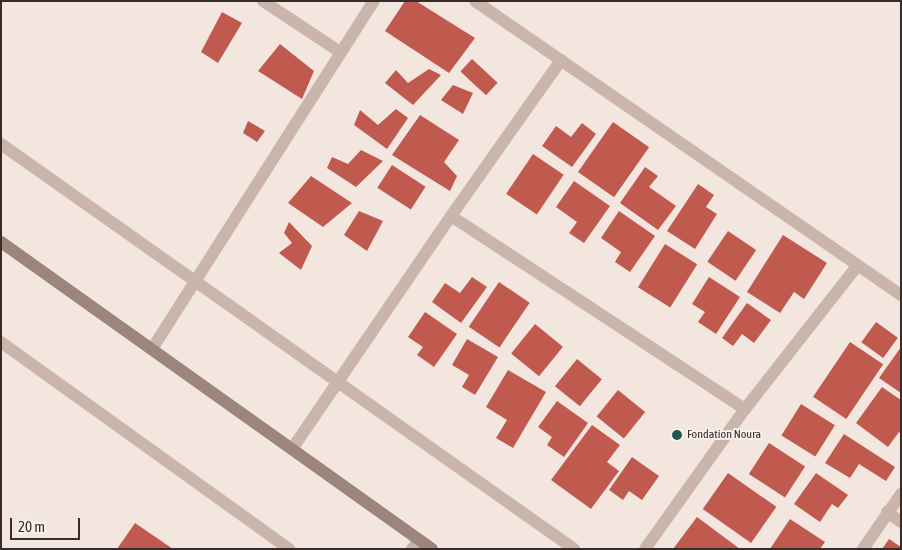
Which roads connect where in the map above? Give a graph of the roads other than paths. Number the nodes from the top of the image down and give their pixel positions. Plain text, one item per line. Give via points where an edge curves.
1 (263, 1) edge
2 (374, 1) edge
3 (475, 1) edge
4 (340, 52) junction
5 (561, 60) junction
6 (1, 144) edge
7 (450, 216) junction
8 (1, 242) edge
9 (857, 266) junction
10 (197, 281) junction
11 (901, 295) edge
12 (1, 342) edge
13 (152, 349) junction
14 (337, 382) junction
15 (745, 409) junction
16 (292, 449) junction
17 (901, 494) edge
18 (887, 512) junction
19 (901, 522) edge
20 (416, 544) edge
21 (288, 549) edge
22 (432, 549) edge
23 (574, 549) edge
24 (646, 549) edge
25 (863, 549) edge

1 - 4 street
2 - 4 street
3 - 5 street
4 - 10 street
5 - 7 street
5 - 9 street
6 - 10 street
7 - 14 street
7 - 15 street
8 - 13 main road
9 - 11 street
9 - 15 street
10 - 13 street
10 - 14 street
12 - 21 street
13 - 16 main road
14 - 16 street
14 - 23 street
15 - 24 street
16 - 20 main road
17 - 18 street
18 - 19 street
18 - 25 street
20 - 22 main road

